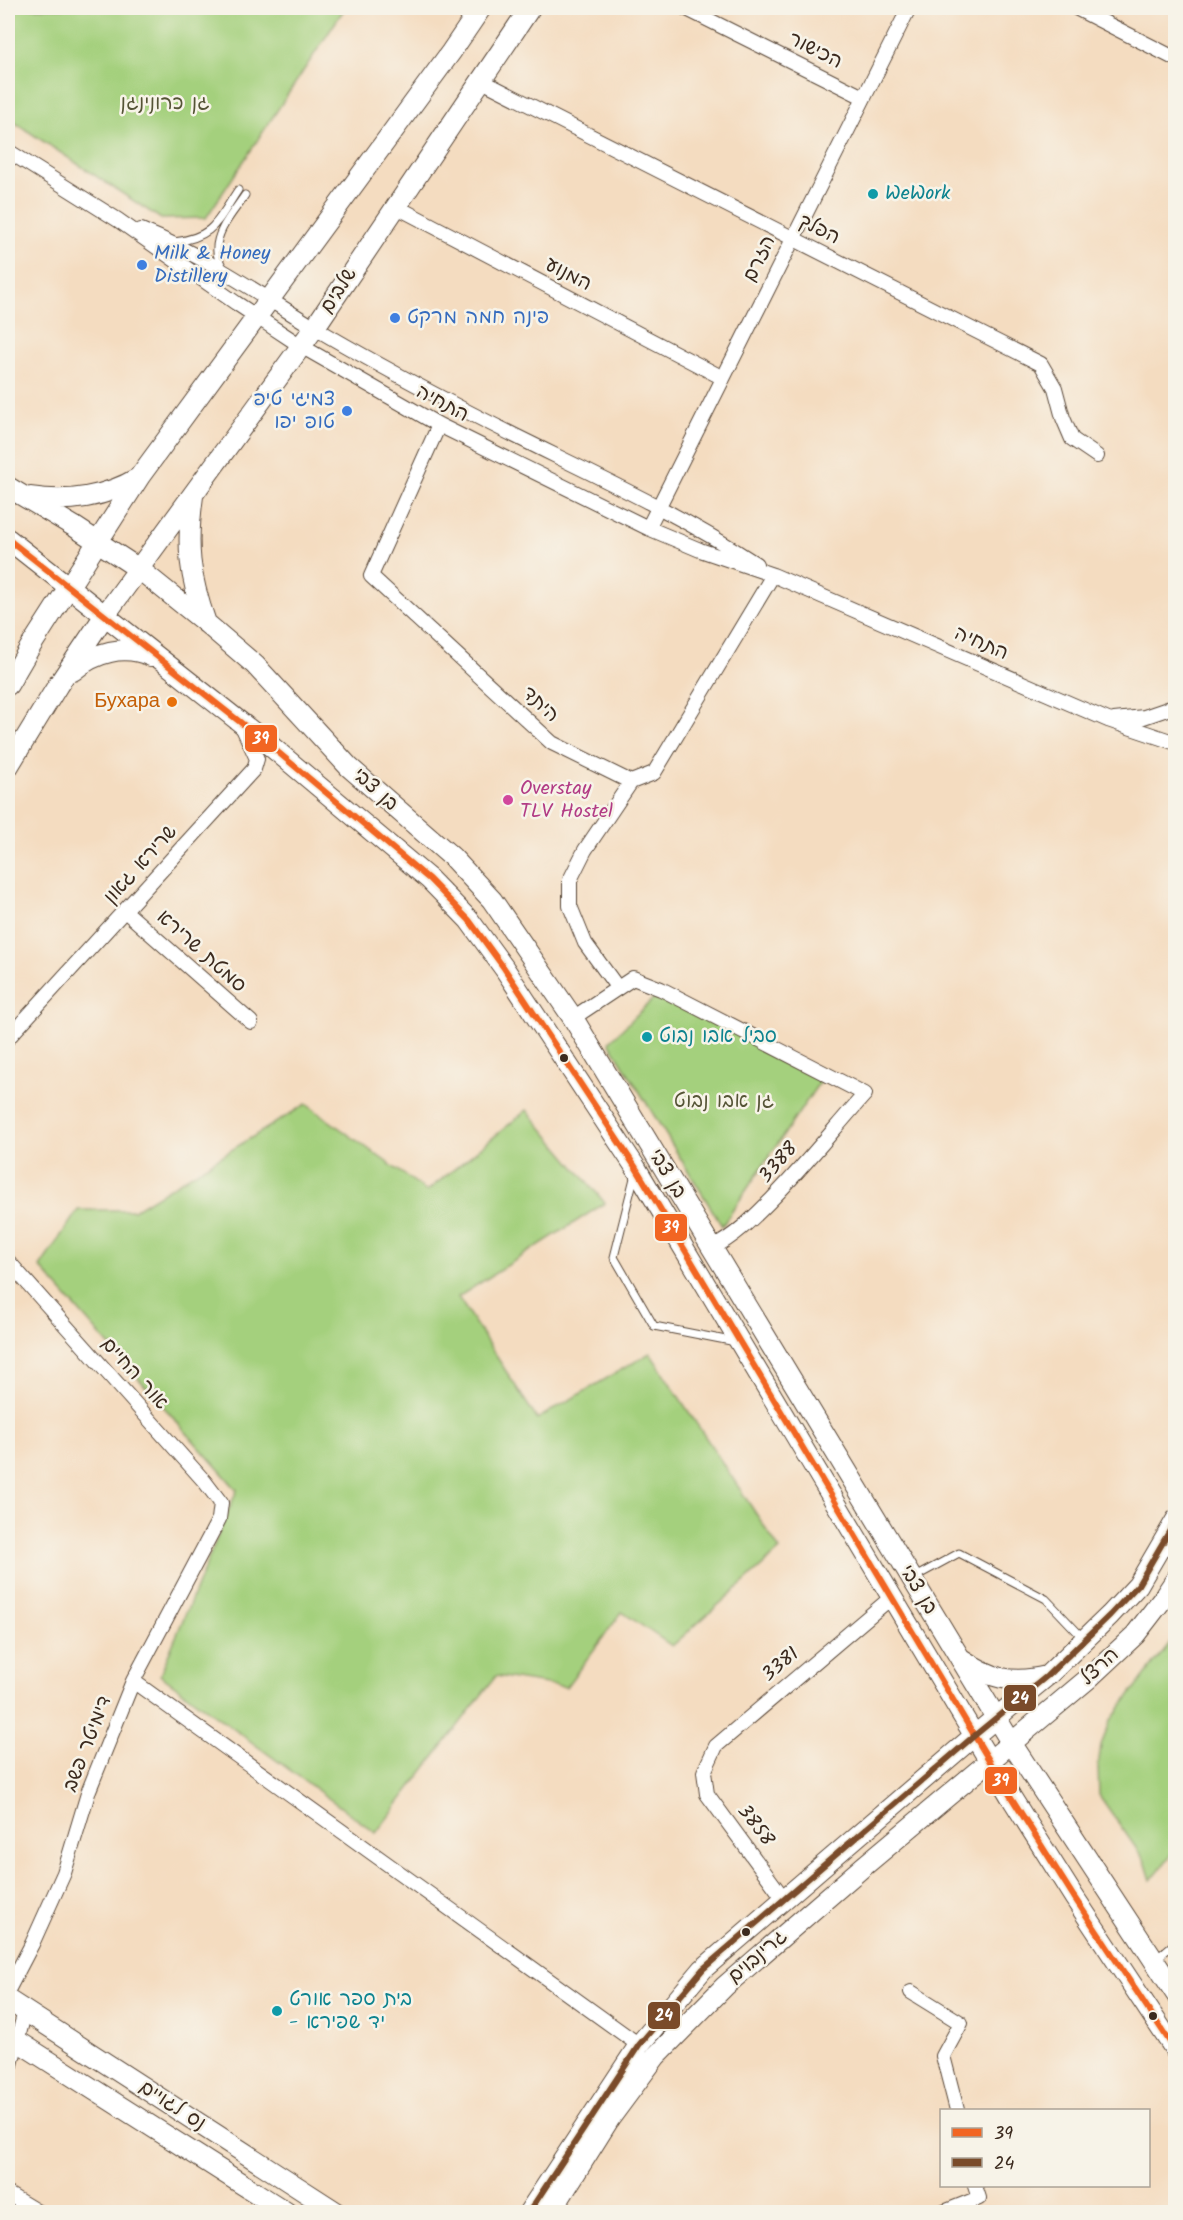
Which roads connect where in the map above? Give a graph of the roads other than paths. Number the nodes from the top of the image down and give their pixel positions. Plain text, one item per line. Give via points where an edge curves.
1 (481, 8) edge
2 (530, 8) edge
3 (685, 8) edge
4 (909, 8) edge
5 (1076, 8) edge
6 (1176, 59) edge
7 (480, 81) junction
8 (863, 97) junction
9 (8, 151) edge
10 (238, 190) dead end
11 (245, 195) dead end
12 (395, 206) junction
13 (118, 220) junction
14 (792, 239) junction
15 (172, 242) junction
16 (225, 272) junction
17 (269, 298) junction
18 (256, 317) junction
19 (315, 327) junction
20 (301, 346) junction
21 (723, 378) junction
22 (439, 425) junction
23 (1096, 456) dead end
24 (140, 476) junction
25 (15, 491) edge
26 (194, 493) junction
27 (659, 507) junction
28 (648, 528) junction
29 (8, 541) edge
30 (98, 542) junction
31 (139, 569) junction
32 (773, 575) junction
33 (69, 587) junction
34 (105, 615) junction
35 (206, 622) junction
36 (158, 659) junction
37 (8, 685) edge
38 (58, 685) junction
39 (1176, 706) edge
40 (1108, 720) junction
41 (239, 722) junction
42 (1175, 739) edge
43 (8, 767) edge
44 (631, 782) junction
45 (125, 911) junction
46 (617, 987) junction
47 (573, 1018) junction
48 (250, 1022) dead end
49 (8, 1038) edge
50 (636, 1168) junction
51 (712, 1248) junction
52 (8, 1260) edge
53 (740, 1343) junction
54 (219, 1519) joint
55 (1176, 1520) edge
56 (912, 1579) junction
57 (1176, 1579) edge
58 (893, 1596) junction
59 (1084, 1640) junction
60 (957, 1656) junction
61 (1047, 1676) junction
62 (133, 1681) junction
63 (996, 1719) junction
64 (974, 1736) junction
65 (1012, 1744) junction
66 (991, 1762) junction
67 (704, 1772) joint
68 (784, 1899) junction
69 (1176, 1942) edge
70 (1154, 1961) junction
71 (8, 1990) edge
72 (911, 1992) dead end
73 (1176, 1994) edge
74 (8, 2000) edge
75 (25, 2011) junction
76 (12, 2038) edge
77 (639, 2045) junction
78 (1176, 2052) edge
79 (8, 2076) edge
80 (957, 2109) edge
81 (975, 2187) edge
82 (8, 2194) edge
83 (38, 2212) edge
84 (286, 2212) edge
85 (336, 2212) edge
86 (529, 2212) edge
87 (551, 2212) edge
88 (944, 2212) edge

1 - 17 main road
2 - 7 main road, שלבים
3 - 8 street, הכישור
4 - 8 street, הזרם
5 - 6 street
7 - 12 main road, שלבים
7 - 14 street, הפלך
8 - 14 street, הזרם
9 - 13 street, התחיה
10 - 15 lane via 205,234 193,240
11 - 16 lane via 218,240 216,253
12 - 19 main road, שלבים
12 - 21 street, המנוע
13 - 15 street, התחיה
13 - 18 street, התחיה
14 - 21 street, הזרם
14 - 23 street, הפלך via 1041,364 1055,388 1072,439
15 - 16 street, התחיה
16 - 17 street, התחיה
17 - 18 main road
17 - 19 street, התחיה
18 - 20 street, התחיה
18 - 24 main road
19 - 20 main road, שלבים
19 - 27 street, התחיה via 450,403
20 - 22 street, התחיה
20 - 26 main road, שלבים
21 - 27 street, הזרם
22 - 28 street, התחיה
22 - 44 street, היתד via 371,576 552,743
24 - 25 main road via 122,487 83,498 45,500
24 - 30 main road
25 - 30 main road, בן צבי
26 - 31 main road, שלבים
26 - 35 main road via 190,566
27 - 28 street, הזרם
27 - 32 street, התחיה via 714,536
28 - 32 street, התחיה
29 - 33 main road, בן צבי
30 - 31 main road, בן צבי
30 - 33 main road
31 - 34 main road, שלבים
31 - 35 main road, בן צבי
32 - 40 street, התחיה
32 - 44 street via 654,773
33 - 34 main road, בן צבי
33 - 37 main road
34 - 36 main road, בן צבי
34 - 38 main road, שלבים
35 - 47 main road, בן צבי via 255,665 349,767 452,858 492,900
36 - 38 main road via 131,650 103,653 79,666
36 - 41 main road, בן צבי
38 - 43 main road
39 - 40 street via 1144,717
40 - 42 street, התחיה
41 - 45 street, שרירא גאון via 257,759 254,769
41 - 50 main road, בן צבי via 429,879 469,920
44 - 46 street via 585,850 570,880 570,906 585,943
45 - 48 street, סמטת שרירא
45 - 49 street, שרירא גאון
46 - 47 street
46 - 51 street, 3388 via 633,978 661,989 865,1094 794,1177 728,1240
47 - 51 main road, בן צבי
50 - 53 main road, בן צבי
50 - 53 lane via 614,1257 654,1326
51 - 56 main road, בן צבי
52 - 54 street, אור החיים via 205,1482 221,1503
53 - 58 main road, בן צבי
54 - 62 street, דימיטר פשב
55 - 59 main road, הרצל via 1138,1585
56 - 59 lane via 959,1552 1046,1599
56 - 60 main road, בן צבי
57 - 65 main road, הרצל via 1135,1635
58 - 64 main road, בן צבי
58 - 67 street, 3381 via 716,1746
59 - 61 main road, הרצל
60 - 61 main road via 1003,1680
60 - 63 main road, בן צבי
61 - 63 main road, הרצל
62 - 71 street, דימיטר פשב via 89,1790 64,1873
62 - 77 street
63 - 64 main road, גרינבוים
63 - 65 main road, בן צבי
64 - 66 main road, בן צבי
64 - 68 main road, גרינבוים
65 - 66 main road, גרינבוים
65 - 70 main road, בן צבי
66 - 78 main road, בן צבי
66 - 87 main road, גרינבוים via 725,1986 656,2056 610,2118
67 - 68 street, 3858 via 707,1794
68 - 77 main road, גרינבוים via 703,1969
69 - 70 lane
70 - 73 main road, בן צבי
72 - 80 street via 962,2023 943,2056
74 - 75 main road, נס לגויים
75 - 76 street
75 - 85 main road, נס לגויים
76 - 79 street
76 - 84 main road, נס לגויים
77 - 86 main road, גרינבוים
81 - 88 street via 979,2198
82 - 83 street

